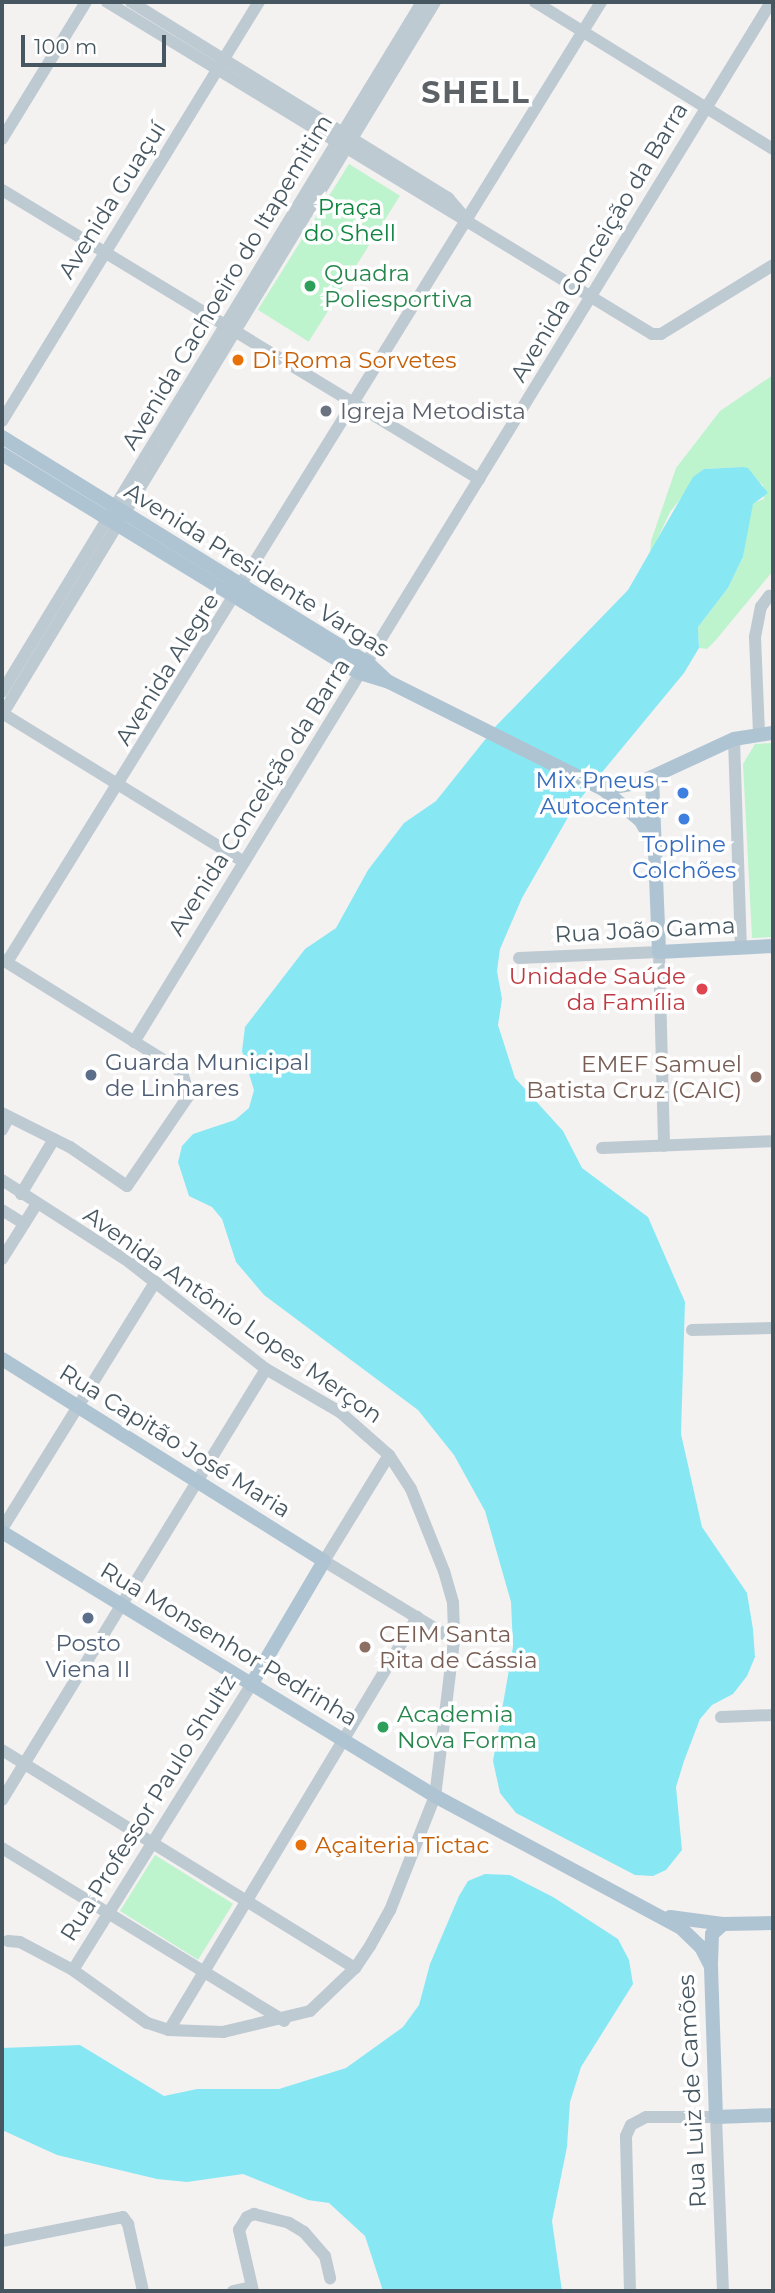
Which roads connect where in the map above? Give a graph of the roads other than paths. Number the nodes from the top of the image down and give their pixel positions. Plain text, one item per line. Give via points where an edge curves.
1 (86, 2) edge
2 (107, 2) edge
3 (131, 2) edge
4 (259, 2) edge
5 (422, 2) edge
6 (435, 2) edge
7 (535, 2) edge
8 (601, 2) edge
9 (771, 2) edge
10 (583, 31) junction
11 (220, 65) junction
12 (706, 108) junction
13 (2, 139) edge
14 (344, 141) junction
15 (773, 149) edge
16 (2, 190) edge
17 (465, 217) junction
18 (105, 252) junction
19 (773, 265) edge
20 (590, 297) junction
21 (230, 328) junction
22 (355, 404) junction
23 (2, 421) edge
24 (2, 437) edge
25 (2, 454) edge
26 (479, 479) junction
27 (116, 516) junction
28 (239, 591) junction
29 (769, 596) dead end
30 (363, 667) junction
31 (2, 692) edge
32 (2, 714) edge
33 (766, 733) edge
34 (734, 739) junction
35 (652, 777) junction
36 (119, 786) junction
37 (600, 788) junction
38 (654, 844) junction
39 (244, 862) junction
40 (773, 946) edge
41 (741, 948) junction
42 (659, 952) junction
43 (519, 958) dead end
44 (4, 961) edge
45 (134, 1041) junction
46 (5, 1115) edge
47 (2, 1130) edge
48 (54, 1139) junction
49 (773, 1141) edge
50 (664, 1146) junction
51 (602, 1148) dead end
52 (2, 1180) edge
53 (21, 1194) junction
54 (36, 1205) junction
55 (2, 1210) edge
56 (24, 1224) junction
57 (2, 1258) edge
58 (156, 1280) junction
59 (773, 1328) edge
60 (692, 1330) dead end
61 (2, 1359) edge
62 (266, 1368) junction
63 (78, 1407) junction
64 (389, 1455) junction
65 (197, 1481) junction
66 (2, 1531) edge
67 (324, 1561) junction
68 (121, 1605) junction
69 (417, 1618) junction
70 (454, 1640) junction
71 (251, 1685) junction
72 (773, 1715) edge
73 (721, 1717) dead end
74 (344, 1740) junction
75 (2, 1750) edge
76 (24, 1764) junction
77 (435, 1796) junction
78 (2, 1800) edge
79 (153, 1843) junction
80 (2, 1848) edge
81 (247, 1901) junction
82 (109, 1913) junction
83 (655, 1914) junction
84 (773, 1923) edge
85 (723, 1924) junction
86 (8, 1941) dead end
87 (711, 1967) junction
88 (355, 1968) junction
89 (74, 1970) junction
90 (204, 1972) junction
91 (284, 2021) junction
92 (169, 2030) junction
93 (773, 2115) edge
94 (716, 2117) junction
95 (2, 2241) edge
96 (330, 2278) dead end
97 (252, 2289) edge
98 (143, 2291) edge
99 (233, 2291) edge
100 (630, 2291) edge
101 (723, 2291) edge

1 - 13 street
2 - 11 street
3 - 11 street
4 - 11 street, Avenida Guaçuí
5 - 14 street, Avenida Cachoeiro do Itapemitim
6 - 14 street
7 - 10 street
8 - 10 street, Avenida Alegre
9 - 12 street, Avenida Conceição da Barra
10 - 12 street
10 - 17 street, Avenida Alegre
11 - 14 street
11 - 18 street, Avenida Guaçuí
12 - 15 street
12 - 20 street, Avenida Conceição da Barra
14 - 17 street via 441,209
14 - 21 street
16 - 18 street
17 - 20 street
17 - 22 street, Avenida Alegre
18 - 21 street
18 - 23 street, Avenida Guaçuí
19 - 20 street via 657,335
20 - 26 street, Avenida Conceição da Barra
21 - 22 street
21 - 27 street
22 - 26 street
22 - 28 street, Avenida Alegre
24 - 27 main road, Avenida Presidente Vargas
25 - 27 main road, Avenida Presidente Vargas
26 - 30 street, Avenida Conceição da Barra
27 - 28 main road, Avenida Presidente Vargas
27 - 31 street
27 - 32 street
28 - 30 main road, Avenida Presidente Vargas
28 - 36 street, Avenida Alegre
29 - 33 street via 761,607 755,637
30 - 37 main road, Avenida Presidente Vargas via 443,713
30 - 39 street, Avenida Conceição da Barra
32 - 36 street
33 - 34 main road
34 - 35 main road
34 - 41 street
35 - 37 main road
35 - 38 main road
36 - 39 street
36 - 44 street, Avenida Alegre
37 - 38 main road, Avenida Presidente Vargas via 640,821
38 - 42 main road
39 - 45 street, Avenida Conceição da Barra
40 - 41 main road, Rua João Gama
41 - 42 main road, Rua João Gama
42 - 43 street, Rua João Gama
42 - 50 street
44 - 45 street
45 - 48 street via 175,1067 188,1085 187,1104 131,1185 123,1185
46 - 47 street
46 - 48 street
48 - 53 street
49 - 50 street
50 - 51 street
52 - 53 street, Avenida Antônio Lopes Merçon
53 - 54 street, Avenida Antônio Lopes Merçon
54 - 56 street
54 - 58 street, Avenida Antônio Lopes Merçon
55 - 56 street
56 - 57 street
58 - 62 street, Avenida Antônio Lopes Merçon
58 - 63 street
59 - 60 street
61 - 63 main road, Rua Capitão José Maria
62 - 64 street, Avenida Antônio Lopes Merçon via 341,1412
62 - 65 street
63 - 65 main road, Rua Capitão José Maria
63 - 66 street
64 - 67 street, Rua Professor Paulo Shultz
64 - 70 street, Avenida Antônio Lopes Merçon via 417,1502 444,1571 453,1603
65 - 67 main road, Rua Capitão José Maria
65 - 68 street
66 - 68 main road, Rua Monsenhor Pedrinha
67 - 69 street
67 - 71 main road, Rua Professor Paulo Shultz
68 - 71 main road, Rua Monsenhor Pedrinha
68 - 76 street
69 - 70 street
69 - 74 street
70 - 77 street, Avenida Antônio Lopes Merçon
71 - 74 main road, Rua Monsenhor Pedrinha
71 - 79 street, Rua Professor Paulo Shultz
72 - 73 street
74 - 77 main road, Rua Monsenhor Pedrinha
74 - 81 street
75 - 76 street
76 - 78 street
76 - 79 street
77 - 83 main road, Rua Monsenhor Pedrinha
77 - 88 street, Avenida Antônio Lopes Merçon via 390,1910
79 - 81 street
79 - 82 street, Rua Professor Paulo Shultz
80 - 82 street
81 - 88 street
81 - 90 street
82 - 89 street, Rua Professor Paulo Shultz
82 - 90 street
83 - 85 main road
83 - 87 main road, Rua Luiz de Camões via 692,1937
84 - 85 main road
85 - 87 main road via 712,1934
86 - 89 street, Avenida Antônio Lopes Merçon via 20,1942
87 - 94 main road, Rua Luiz de Camões
88 - 91 street, Avenida Antônio Lopes Merçon via 310,2011
89 - 92 street, Avenida Antônio Lopes Merçon via 136,2016
90 - 91 street
90 - 92 street
91 - 92 street, Avenida Antônio Lopes Merçon via 223,2032
93 - 94 main road
94 - 100 street via 637,2118 626,2136
94 - 101 street, Rua Luiz de Camões
95 - 98 street via 118,2216 128,2224
96 - 97 street via 317,2243 289,2223 254,2214 239,2230
97 - 99 street

